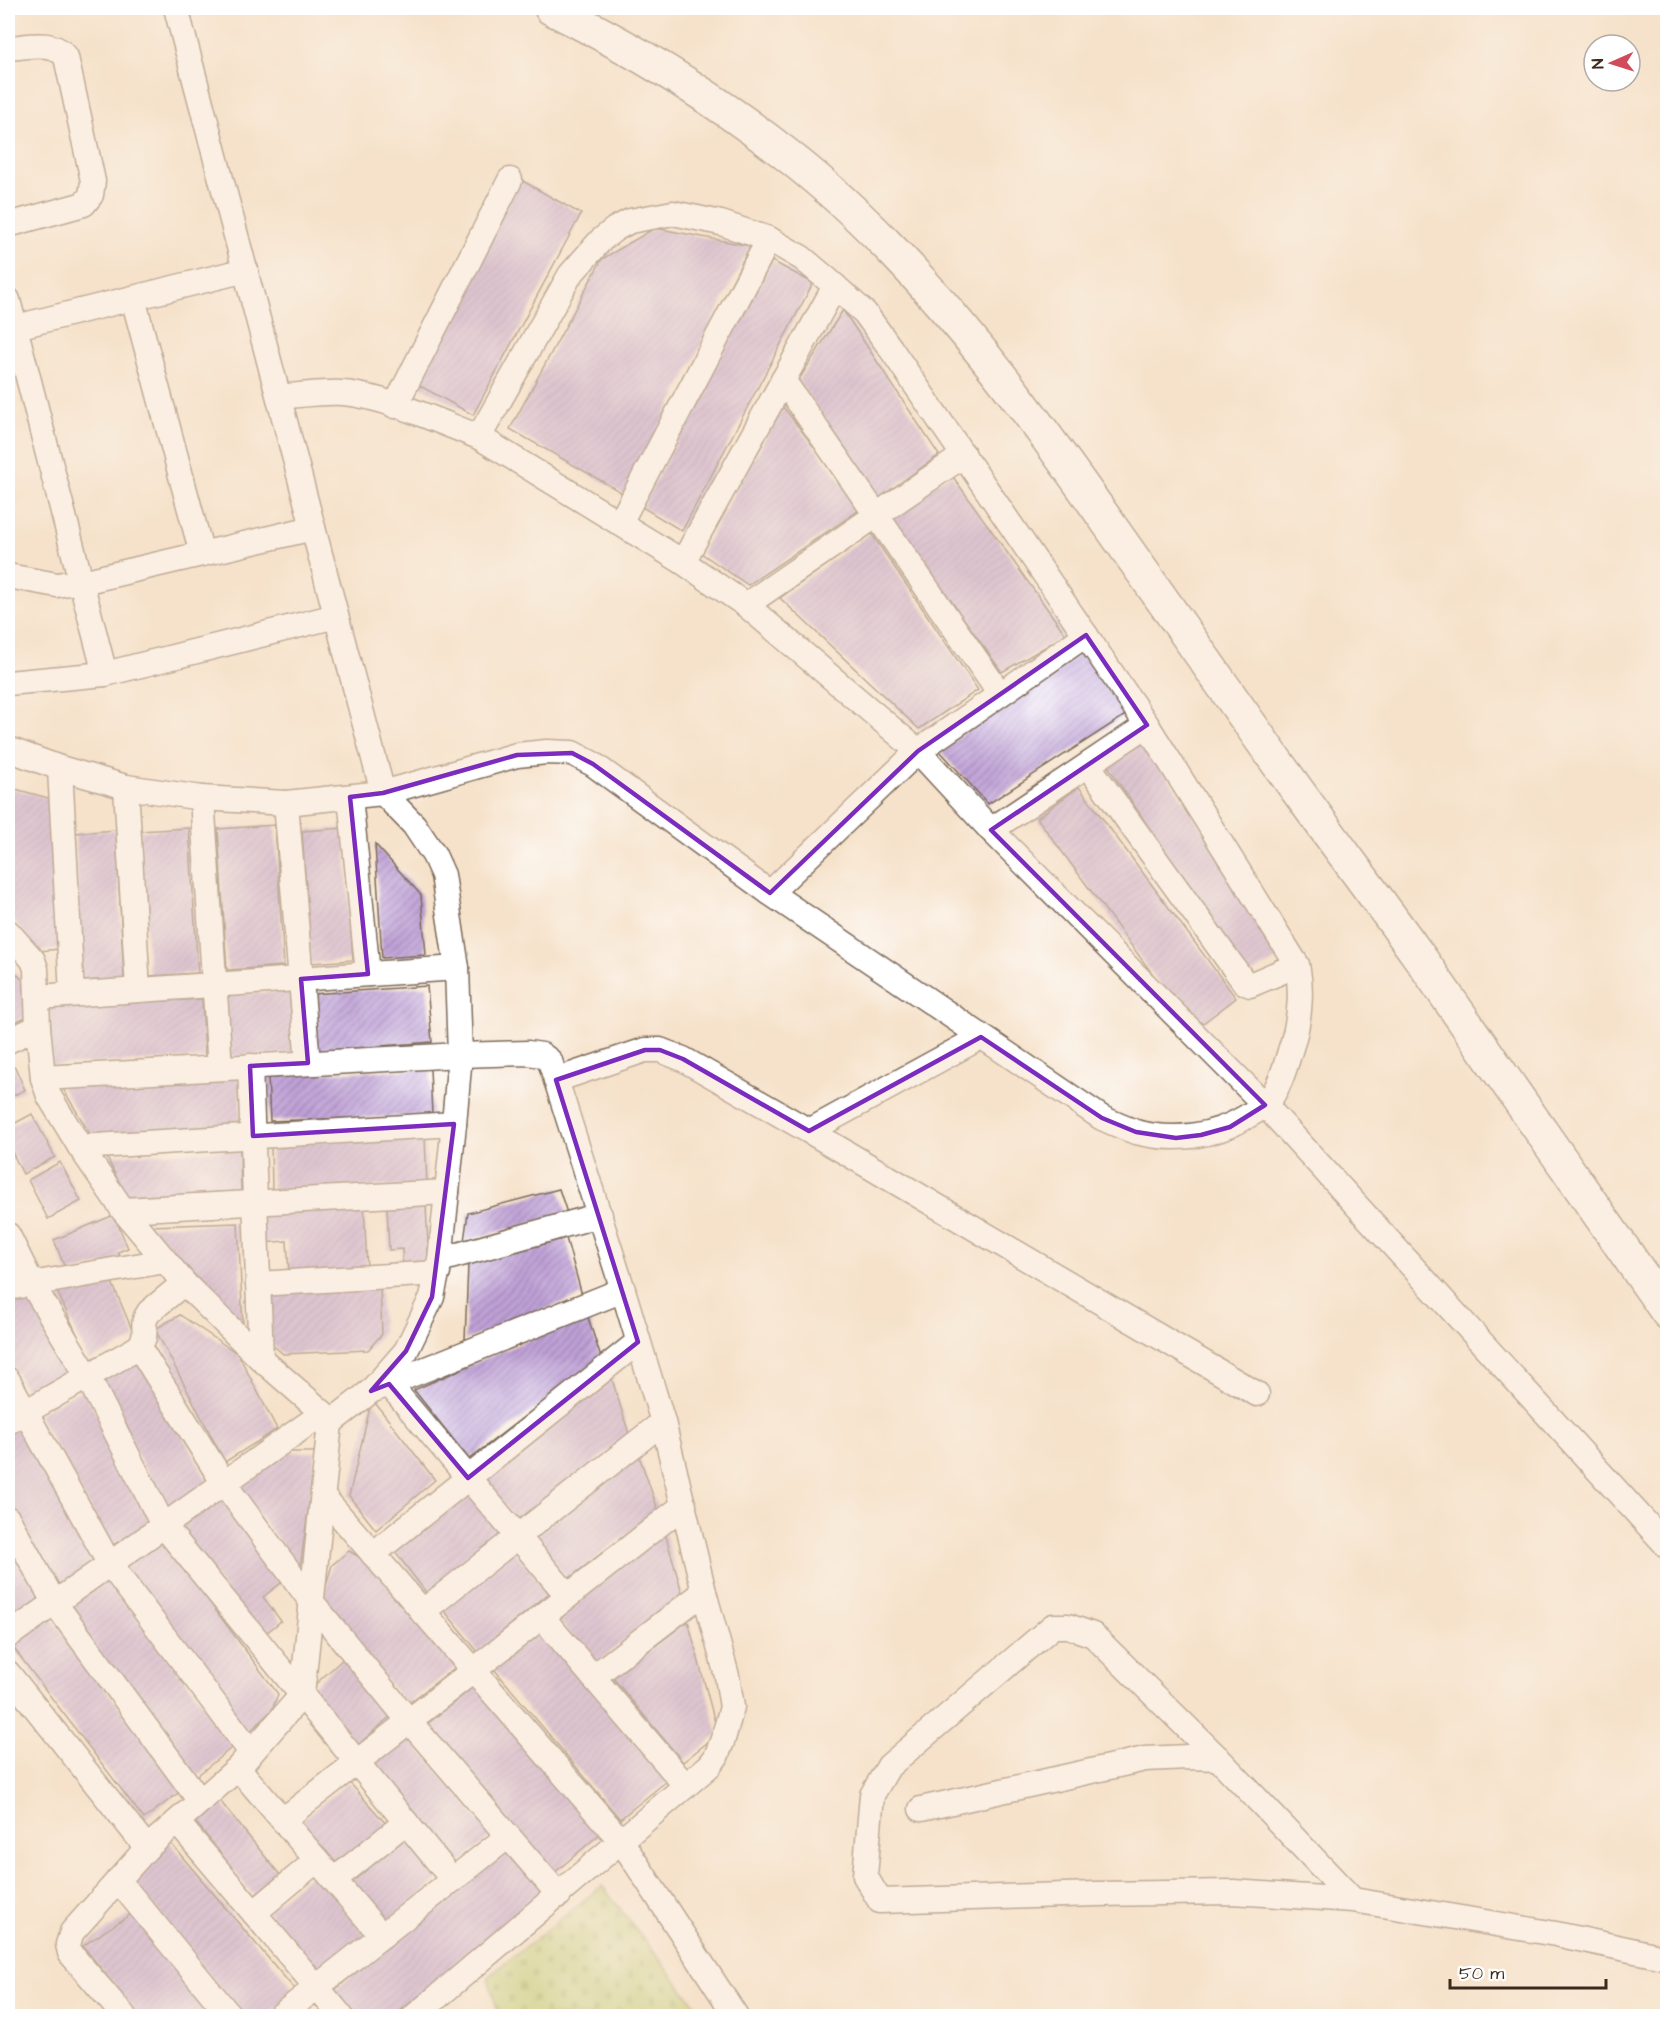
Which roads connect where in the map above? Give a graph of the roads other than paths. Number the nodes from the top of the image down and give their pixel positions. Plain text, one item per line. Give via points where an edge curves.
1 (177, 8) edge
2 (551, 8) edge
3 (8, 48) edge
4 (510, 180) dead end
5 (8, 225) edge
6 (769, 239) junction
7 (246, 270) junction
8 (835, 286) junction
9 (133, 298) junction
10 (8, 300) edge
11 (11, 328) edge
12 (783, 380) junction
13 (279, 397) junction
14 (395, 406) junction
15 (479, 436) junction
16 (964, 455) junction
17 (876, 515) junction
18 (620, 523) junction
19 (313, 528) junction
20 (202, 554) junction
21 (682, 562) junction
22 (8, 576) edge
23 (81, 581) junction
24 (746, 605) junction
25 (336, 616) junction
26 (1086, 635) junction
27 (105, 674) junction
28 (8, 683) edge
29 (1000, 694) junction
30 (1147, 725) junction
31 (8, 749) edge
32 (918, 751) junction
33 (1088, 765) junction
34 (60, 768) junction
35 (126, 787) junction
36 (383, 793) junction
37 (350, 797) junction
38 (202, 798) junction
39 (286, 803) junction
40 (991, 830) junction
41 (770, 893) junction
42 (11, 942) edge
43 (1298, 965) junction
44 (457, 968) junction
45 (368, 974) junction
46 (301, 979) junction
47 (214, 985) junction
48 (138, 990) junction
49 (72, 994) junction
50 (38, 997) junction
51 (38, 1027) junction
52 (981, 1036) junction
53 (8, 1041) edge
54 (460, 1055) junction
55 (308, 1063) junction
56 (250, 1066) junction
57 (220, 1068) junction
58 (43, 1078) junction
59 (556, 1080) junction
60 (1265, 1105) junction
61 (454, 1124) junction
62 (809, 1131) junction
63 (253, 1136) junction
64 (80, 1147) junction
65 (447, 1192) junction
66 (255, 1203) junction
67 (123, 1210) junction
68 (600, 1215) junction
69 (8, 1234) edge
70 (165, 1261) junction
71 (439, 1267) junction
72 (184, 1283) junction
73 (32, 1284) junction
74 (258, 1284) junction
75 (8, 1288) edge
76 (623, 1290) junction
77 (1668, 1313) edge
78 (639, 1342) junction
79 (140, 1347) junction
80 (261, 1359) junction
81 (88, 1377) junction
82 (8, 1380) edge
83 (380, 1388) junction
84 (1257, 1394) dead end
85 (16, 1417) edge
86 (326, 1418) junction
87 (663, 1422) junction
88 (468, 1478) junction
89 (223, 1482) junction
90 (322, 1496) junction
91 (684, 1505) junction
92 (8, 1519) edge
93 (163, 1525) junction
94 (517, 1536) junction
95 (1668, 1547) edge
96 (372, 1554) junction
97 (109, 1563) junction
98 (704, 1592) junction
99 (568, 1596) junction
100 (311, 1601) junction
101 (54, 1602) junction
102 (422, 1612) junction
103 (542, 1617) junction
104 (8, 1636) edge
105 (474, 1671) junction
106 (8, 1672) edge
107 (593, 1677) junction
108 (302, 1695) junction
109 (409, 1721) junction
110 (1218, 1758) junction
111 (244, 1760) junction
112 (357, 1762) junction
113 (686, 1786) junction
114 (200, 1801) junction
115 (921, 1809) dead end
116 (283, 1820) junction
117 (177, 1822) junction
118 (406, 1822) junction
119 (507, 1837) junction
120 (622, 1842) junction
121 (147, 1848) junction
122 (317, 1860) junction
123 (118, 1880) junction
124 (334, 1880) junction
125 (453, 1880) junction
126 (559, 1895) junction
127 (1353, 1900) junction
128 (254, 1913) junction
129 (382, 1936) junction
130 (1668, 1958) edge
131 (317, 1987) junction
132 (124, 2016) edge
133 (230, 2016) edge
134 (280, 2016) edge
135 (341, 2016) edge
136 (415, 2016) edge
137 (736, 2016) edge

1 - 7 street
2 - 77 main road via 664,69 747,126 855,214 938,300 1055,447
3 - 5 street via 49,46 61,50 66,57 93,181 91,195 84,204
4 - 14 street
6 - 8 street via 802,258
6 - 15 street via 721,223 672,213 615,229 570,275
6 - 18 street
7 - 9 street
7 - 13 street
8 - 12 street
8 - 16 street via 865,313
9 - 11 street
9 - 20 street
10 - 11 street
11 - 23 street
12 - 17 street
12 - 21 street
13 - 14 street via 344,393
13 - 19 street
14 - 15 street
15 - 18 street
16 - 17 street
16 - 26 street
17 - 24 street
17 - 29 street
18 - 21 street
19 - 20 street
19 - 25 street
20 - 23 street
21 - 24 street
22 - 23 street via 57,585
23 - 27 street
24 - 32 street
25 - 27 street
25 - 36 street
26 - 29 street
26 - 30 street
27 - 28 street
29 - 32 street
30 - 33 street
30 - 43 street
31 - 34 street
32 - 40 street
32 - 41 street
33 - 40 street
33 - 43 street via 1244,982 1260,982
34 - 35 street
34 - 49 street
35 - 38 street
35 - 48 street
36 - 37 street
36 - 41 street via 517,755 572,753 593,764
36 - 44 street via 414,825 443,875
37 - 39 street
37 - 45 street
38 - 39 street
38 - 47 street
39 - 46 street
40 - 60 street
41 - 52 street
42 - 50 street via 33,960
43 - 60 street via 1300,996 1294,1039 1281,1078
44 - 45 street
44 - 54 street
45 - 46 street
46 - 47 street
46 - 55 street
47 - 48 street
47 - 57 street
48 - 49 street
49 - 50 street
50 - 51 street
51 - 53 street
51 - 58 street
52 - 60 street via 1102,1118 1136,1132 1176,1138 1214,1132 1230,1127
52 - 62 street
54 - 55 street
54 - 59 street via 542,1056 550,1061
54 - 61 street
55 - 56 street
56 - 57 street
56 - 63 street
57 - 58 street
58 - 64 street via 49,1096
59 - 62 street via 645,1050 660,1050 683,1059
59 - 68 street
60 - 95 street
61 - 63 street
61 - 65 street
62 - 84 street
63 - 64 street
63 - 66 street
64 - 67 street
65 - 66 street
65 - 71 street
66 - 67 street
66 - 74 street
67 - 70 street
68 - 71 street
68 - 76 street
69 - 73 street
70 - 72 street
70 - 73 street
71 - 74 street
71 - 83 street via 432,1297 406,1351
72 - 79 street via 149,1312
72 - 80 street
73 - 75 street
73 - 81 street
74 - 80 street
76 - 78 street
76 - 83 street
78 - 87 street
78 - 88 street
79 - 81 street
79 - 89 street
80 - 86 street
81 - 85 street
81 - 93 street
82 - 85 street
83 - 86 street
83 - 88 street
85 - 97 street
86 - 89 street
86 - 90 street
87 - 91 street
87 - 94 street
88 - 94 street
88 - 96 street
89 - 93 street
89 - 100 street
90 - 96 street
90 - 100 street
91 - 98 street
91 - 99 street
92 - 101 street
93 - 97 street
93 - 108 street
94 - 99 street
94 - 102 street
96 - 102 street
97 - 101 street
97 - 111 street
98 - 107 street
98 - 113 street via 732,1707 716,1756
99 - 103 street
100 - 108 street
100 - 109 street
101 - 104 street
101 - 114 street
102 - 105 street
103 - 105 street
103 - 107 street
105 - 109 street
105 - 120 street
106 - 121 street
107 - 113 street
108 - 111 street
108 - 112 street
109 - 112 street
109 - 119 street
110 - 115 street via 1145,1759
110 - 127 street
110 - 127 street via 1094,1635 1068,1626 1053,1626 889,1766 872,1795 865,1876 880,1901 1233,1892
111 - 114 street
111 - 116 street
112 - 116 street
112 - 118 street
113 - 120 street
114 - 117 street
116 - 122 street
117 - 121 street
117 - 128 street
118 - 124 street
118 - 125 street
119 - 125 street
119 - 126 street
120 - 126 street
120 - 137 street
121 - 123 street
122 - 124 street
122 - 128 street
123 - 132 street via 72,1932 68,1944 70,1953
123 - 133 street
124 - 129 street
125 - 129 street
126 - 136 street
127 - 130 street via 1556,1934
128 - 131 street
129 - 131 street
131 - 134 street
131 - 135 street

